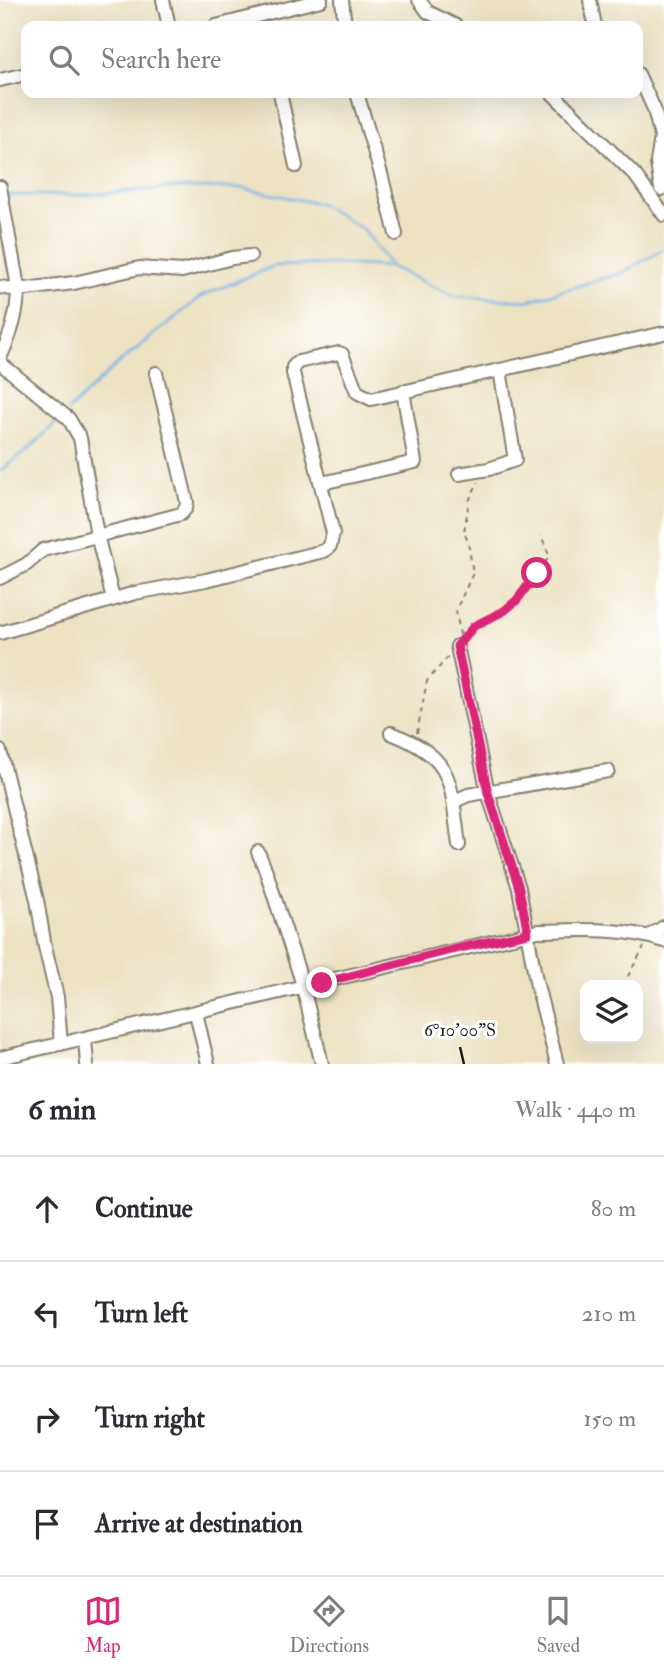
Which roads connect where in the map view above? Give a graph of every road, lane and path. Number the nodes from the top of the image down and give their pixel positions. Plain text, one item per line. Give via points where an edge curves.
1 (163, 0) edge
2 (321, 0) edge
3 (342, 0) edge
4 (419, 0) edge
5 (590, 0) edge
6 (265, 20) edge
7 (168, 21) edge
8 (344, 21) edge
9 (446, 21) edge
10 (595, 21) edge
11 (21, 75) edge
12 (0, 80) edge
13 (643, 85) edge
14 (281, 98) edge
15 (358, 98) edge
16 (557, 98) edge
17 (296, 166) dead end
18 (0, 187) edge
19 (663, 188) edge
20 (651, 198) junction
21 (664, 215) edge
22 (396, 234) dead end
23 (250, 256) dead end
24 (0, 287) edge
25 (18, 290) junction
26 (664, 332) edge
27 (5, 335) edge
28 (0, 360) edge
29 (500, 370) junction
30 (156, 373) dead end
31 (403, 390) junction
32 (489, 469) junction
33 (459, 474) dead end
34 (321, 483) junction
35 (541, 535) dead end
36 (97, 536) junction
37 (0, 578) edge
38 (113, 599) junction
39 (0, 633) edge
40 (457, 646) junction
41 (391, 733) dead end
42 (419, 745) junction
43 (0, 751) edge
44 (608, 771) dead end
45 (488, 793) junction
46 (453, 802) junction
47 (459, 845) dead end
48 (258, 852) dead end
49 (664, 927) edge
50 (528, 933) junction
51 (649, 936) junction
52 (664, 941) edge
53 (626, 980) edge
54 (303, 987) junction
55 (196, 1013) junction
56 (85, 1039) junction
57 (61, 1044) junction
58 (0, 1058) edge
59 (87, 1064) edge
60 (208, 1064) edge
61 (322, 1064) edge
62 (557, 1064) edge

1 - 7 street
2 - 6 street
3 - 8 street
4 - 9 street via 428,12
5 - 10 street
11 - 12 street
13 - 19 street via 662,137 657,163
14 - 17 street
15 - 22 street
16 - 20 street
18 - 25 street
19 - 20 street
20 - 21 street
23 - 25 street via 182,271 139,268
24 - 25 street
25 - 27 street via 17,315
26 - 29 street
27 - 28 street
28 - 36 street via 76,428
29 - 31 street
29 - 32 street via 515,458
30 - 36 street via 186,508 181,514
31 - 34 street via 413,465
31 - 34 street via 371,399 357,392 339,353 293,367
32 - 33 street
32 - 40 path via 469,501 464,532 473,573 456,610
34 - 38 street via 332,533 324,551
35 - 40 path via 550,555 544,566 517,600 474,626
36 - 37 street via 43,550
36 - 38 street
38 - 39 street
40 - 42 path via 427,681
40 - 45 street
41 - 42 street
42 - 46 street via 447,772
43 - 57 street via 57,997
44 - 45 street
45 - 46 street
45 - 50 street via 519,888
46 - 47 street
48 - 54 street
49 - 51 street
50 - 51 street via 593,929
50 - 54 street
50 - 62 street
51 - 52 street
51 - 53 path
54 - 55 street
54 - 61 street
55 - 56 street
55 - 60 street
56 - 57 street
56 - 59 street
57 - 58 street

